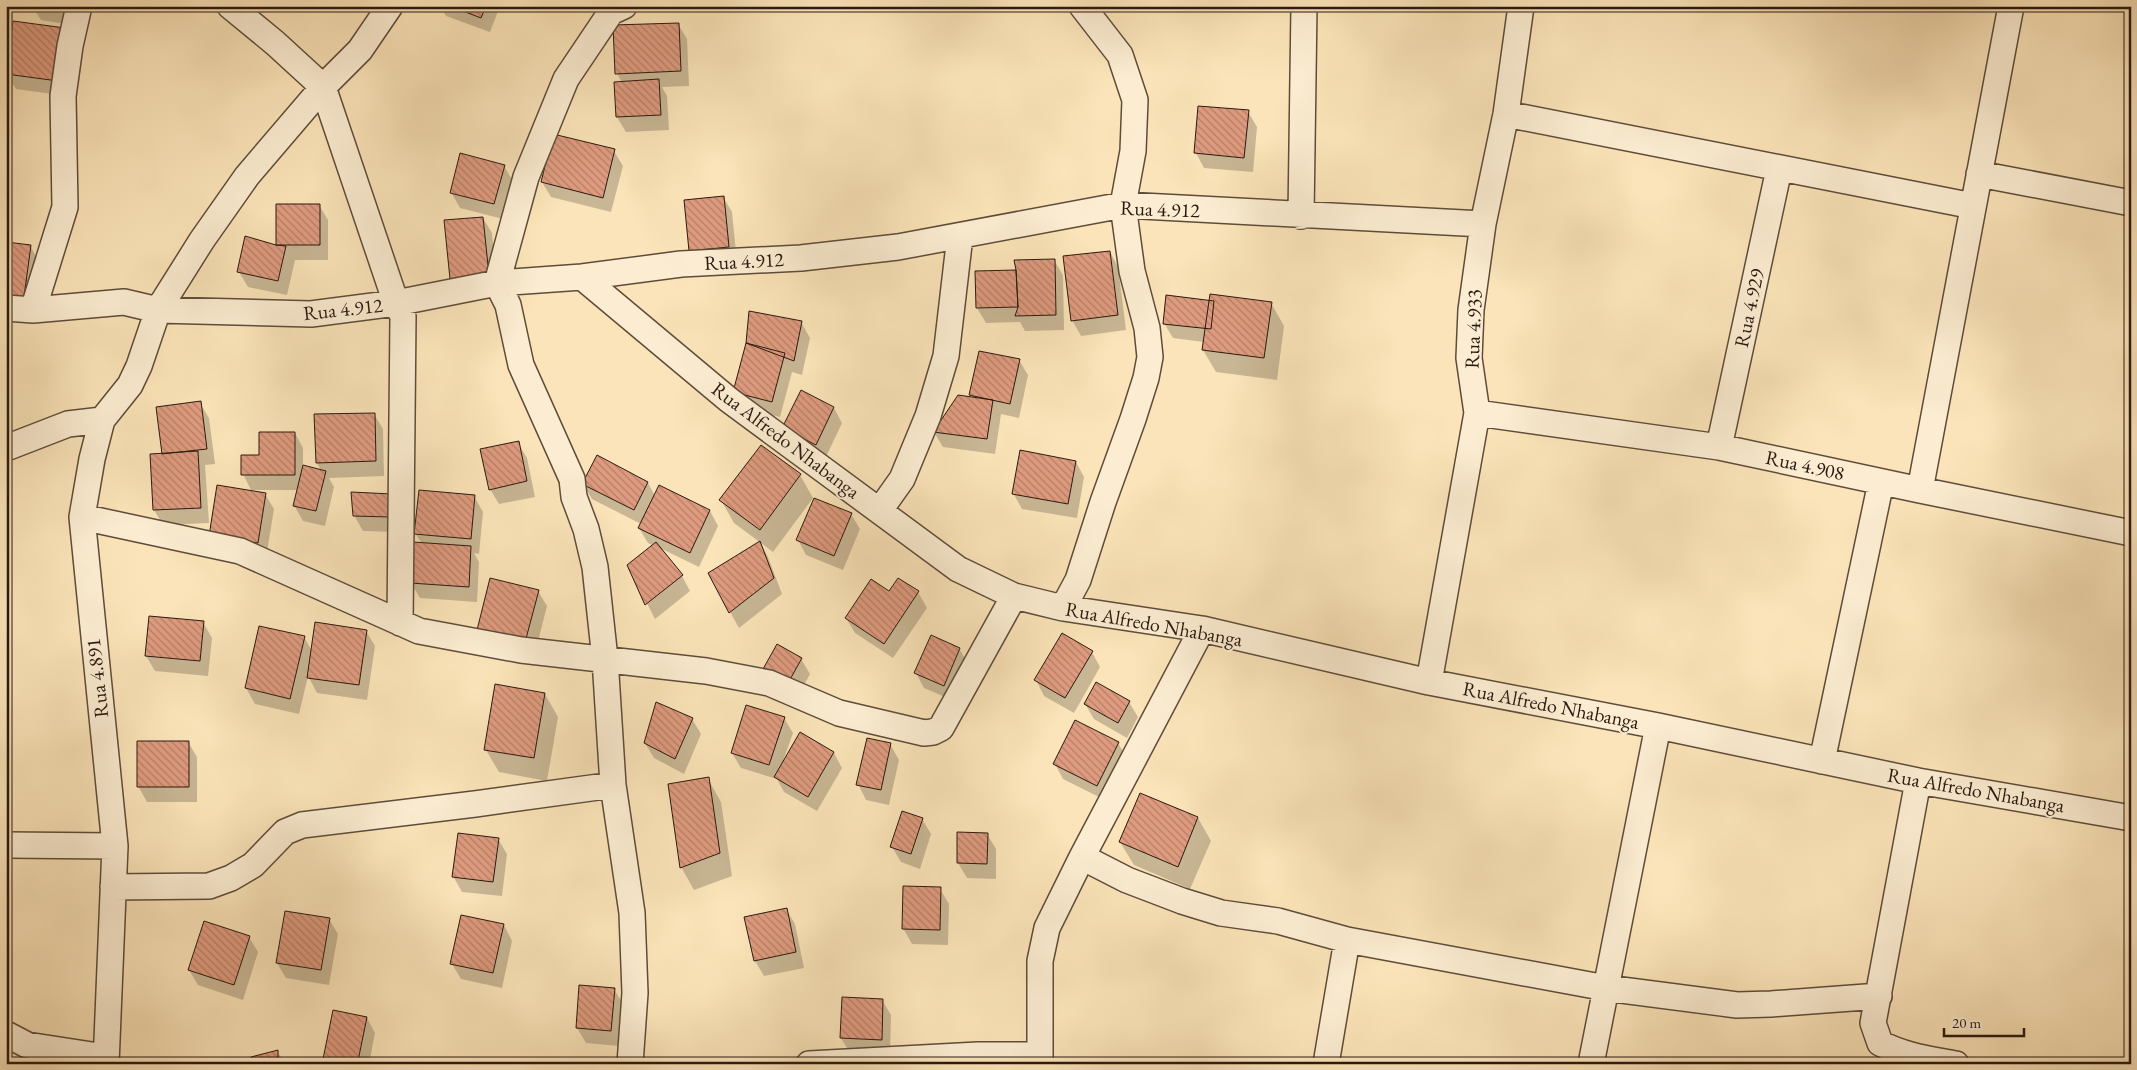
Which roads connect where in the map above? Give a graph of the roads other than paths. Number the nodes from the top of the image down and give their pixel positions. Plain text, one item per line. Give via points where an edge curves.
1 (79, 6) edge
2 (230, 6) edge
3 (390, 6) edge
4 (624, 6) edge
5 (1082, 6) edge
6 (1304, 6) edge
7 (1521, 6) edge
8 (2011, 6) edge
9 (323, 87) junction
10 (1506, 114) junction
11 (1779, 169) junction
12 (1979, 174) junction
13 (2131, 203) edge
14 (1123, 205) junction
15 (1973, 206) junction
16 (1301, 216) junction
17 (1483, 224) junction
18 (960, 236) junction
19 (582, 277) junction
20 (497, 284) junction
21 (396, 303) junction
22 (6, 308) edge
23 (33, 310) junction
24 (158, 310) junction
25 (1477, 412) junction
26 (102, 420) junction
27 (1719, 447) junction
28 (6, 448) edge
29 (1881, 482) junction
30 (1920, 490) junction
31 (880, 510) junction
32 (82, 517) junction
33 (2131, 533) edge
34 (1014, 596) junction
35 (1063, 608) junction
36 (400, 623) junction
37 (1202, 629) junction
38 (605, 659) junction
39 (1429, 682) junction
40 (1658, 726) junction
41 (1822, 760) junction
42 (1918, 781) junction
43 (613, 785) junction
44 (2131, 818) edge
45 (6, 845) edge
46 (115, 846) junction
47 (1082, 857) junction
48 (113, 887) junction
49 (1347, 940) junction
50 (1606, 988) junction
51 (1879, 996) junction
52 (6, 1034) edge
53 (1040, 1059) edge
54 (106, 1060) edge
55 (866, 1062) edge
56 (630, 1064) edge
57 (809, 1064) edge
58 (1326, 1064) edge
59 (1591, 1064) edge
60 (1956, 1064) edge

1 - 23 street via 64,96 65,207
2 - 9 street
3 - 9 street, Rua 4.891 via 360,50
4 - 20 street via 611,12 566,79 526,177
5 - 14 street via 1120,55 1135,100 1133,151
6 - 16 street
7 - 10 street, Rua 4.933
8 - 12 street
9 - 21 street
9 - 24 street, Rua 4.891 via 247,176
10 - 11 street
10 - 17 street, Rua 4.933
11 - 15 street
11 - 27 street, Rua 4.929
12 - 13 street
12 - 15 street
14 - 16 street, Rua 4.912
14 - 18 street, Rua 4.912
14 - 35 street via 1132,271 1147,328 1150,357 1133,419 1078,580
15 - 30 street
16 - 17 street, Rua 4.912
17 - 25 street, Rua 4.933 via 1471,310 1469,358
18 - 19 street, Rua 4.912 via 810,257 682,264
18 - 31 street via 946,356 928,416 902,479
19 - 20 street, Rua 4.912
19 - 31 street, Rua Alfredo Nhabanga via 729,400
20 - 21 street, Rua 4.912
20 - 38 street via 508,305 521,365 572,479 574,497 595,567
21 - 24 street, Rua 4.912 via 311,314
21 - 36 street via 403,316
22 - 23 street, Rua 4.912
23 - 24 street, Rua 4.912 via 124,302
24 - 26 street, Rua 4.891 via 130,385
25 - 27 street, Rua 4.908
25 - 39 street, Rua 4.933
26 - 28 street via 68,424
26 - 32 street, Rua 4.891
27 - 29 street, Rua 4.908
29 - 30 street, Rua 4.908
29 - 41 street
30 - 33 street, Rua 4.908
31 - 34 street, Rua Alfredo Nhabanga via 958,569
32 - 36 street via 240,551
32 - 46 street, Rua 4.891
34 - 35 street, Rua Alfredo Nhabanga
34 - 38 street via 941,728 933,732 924,733 839,713 769,683 706,671
35 - 37 street, Rua Alfredo Nhabanga
36 - 38 street via 419,631 521,650
37 - 39 street, Rua Alfredo Nhabanga
37 - 47 street
38 - 43 street
39 - 40 street, Rua Alfredo Nhabanga
40 - 41 street, Rua Alfredo Nhabanga
40 - 50 street
41 - 42 street, Rua Alfredo Nhabanga
42 - 44 street, Rua Alfredo Nhabanga
42 - 51 street
43 - 48 street via 302,825 284,832 253,865 209,886
43 - 56 street via 632,913 635,993
45 - 46 street
46 - 48 street, Rua 4.891
47 - 49 street via 1127,880 1182,901 1221,913 1278,921
47 - 53 street via 1048,928 1040,961
48 - 54 street, Rua 4.891
49 - 50 street
49 - 58 street
50 - 51 street via 1737,1005
50 - 59 street
51 - 60 street via 1873,1023 1880,1043 1913,1056
52 - 54 street via 27,1045
53 - 55 street
55 - 57 street

